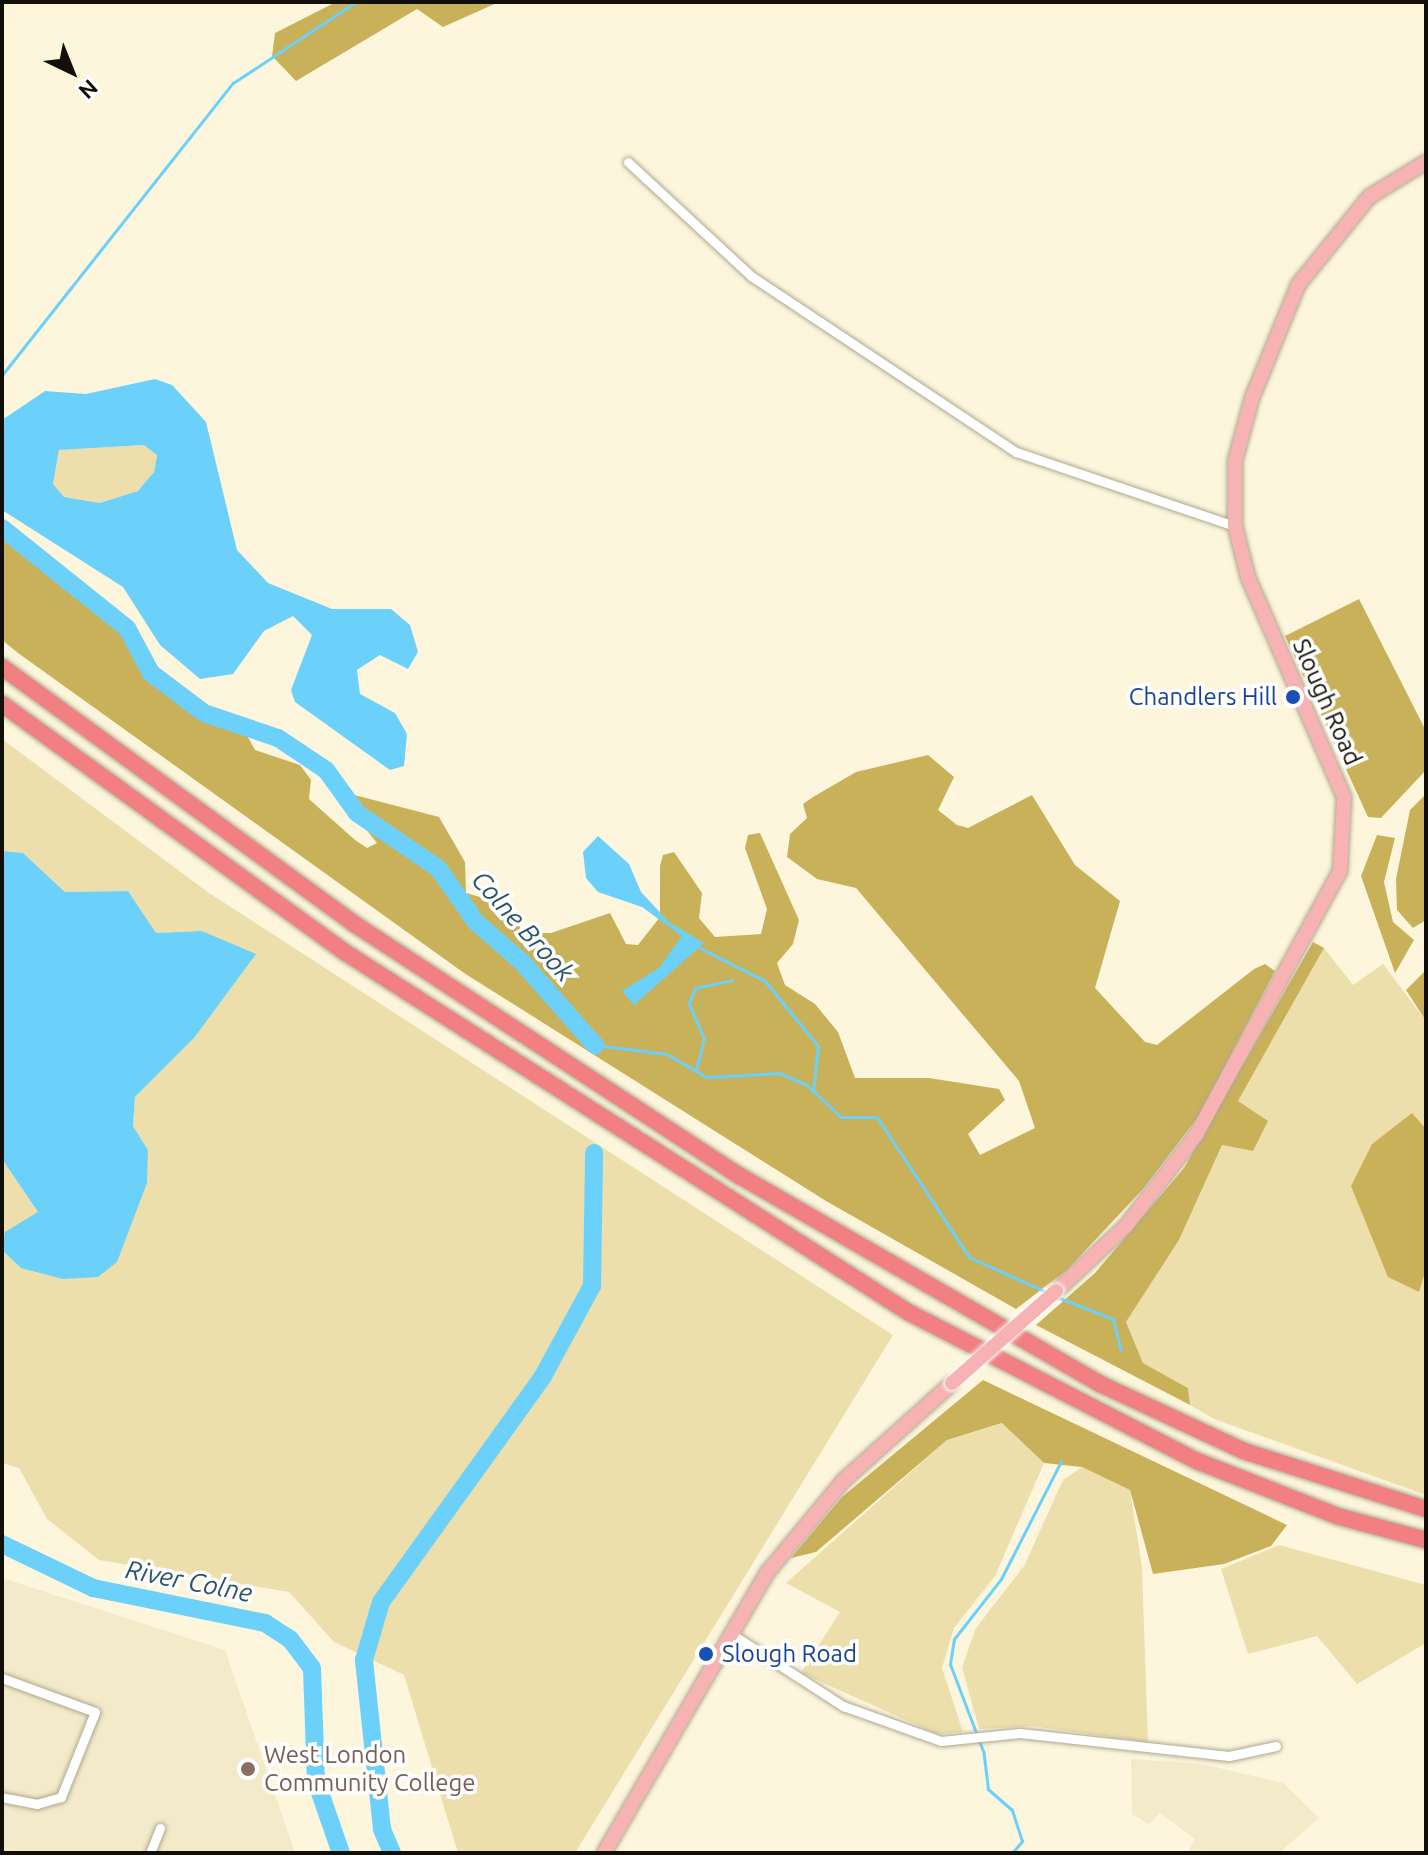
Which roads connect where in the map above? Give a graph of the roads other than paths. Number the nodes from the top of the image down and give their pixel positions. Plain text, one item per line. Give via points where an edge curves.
1 (628, 162) dead end
2 (1426, 162) edge
3 (1235, 526) junction
4 (2, 667) edge
5 (2, 704) edge
6 (1426, 1509) edge
7 (1426, 1540) edge
8 (730, 1632) junction
9 (2, 1678) edge
10 (1276, 1746) dead end
11 (2, 1797) edge
12 (160, 1828) dead end
13 (150, 1853) edge
14 (604, 1853) edge

1 - 3 street via 751,276 1016,452
2 - 3 main road, Slough Road via 1369,197 1298,285 1235,461
3 - 8 main road, Slough Road, bridge via 1248,577 1344,797 1340,871 1196,1135 1126,1226 807,1520
4 - 6 highway via 344,916 583,1077 1100,1384 1244,1451
5 - 7 highway via 267,898 584,1110 908,1312 1197,1461 1337,1516
8 - 10 street via 843,1706 941,1741 1020,1733 1229,1756
8 - 14 main road, Slough Road
9 - 11 street via 95,1712 61,1797 37,1804
12 - 13 street

